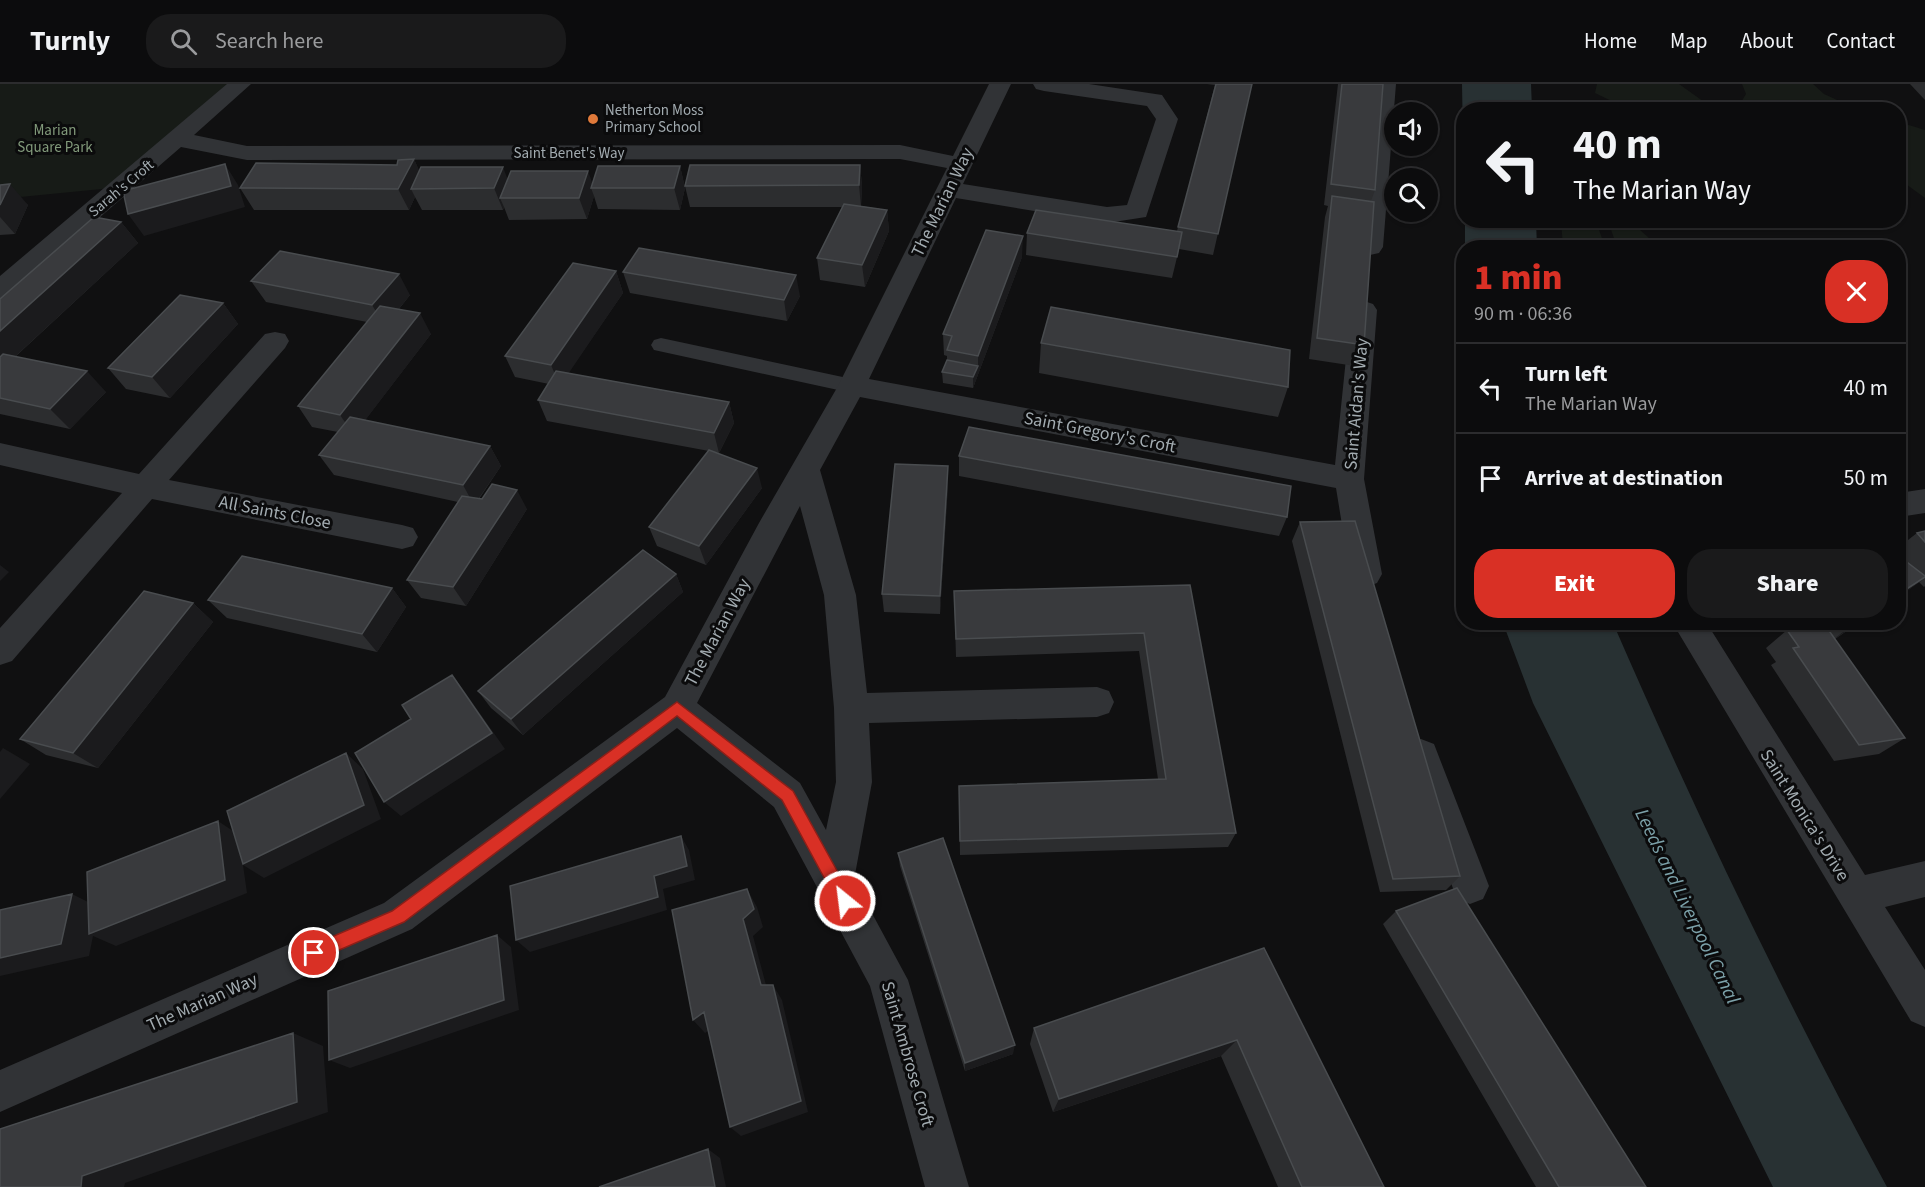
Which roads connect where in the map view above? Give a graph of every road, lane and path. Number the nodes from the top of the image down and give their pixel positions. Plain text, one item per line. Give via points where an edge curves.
1 (240, 84) edge
2 (1000, 84) edge
3 (1044, 84) edge
4 (1385, 84) edge
5 (178, 139) junction
6 (954, 177) junction
7 (0, 290) edge
8 (275, 341) dead end
9 (661, 345) dead end
10 (852, 386) junction
11 (0, 454) edge
12 (805, 470) junction
13 (1349, 479) junction
14 (147, 487) junction
15 (1925, 501) edge
16 (1906, 504) edge
17 (402, 537) dead end
18 (1371, 602) edge
19 (1693, 630) edge
20 (0, 651) edge
21 (1097, 702) dead end
22 (677, 708) junction
23 (851, 708) junction
24 (1413, 734) edge
25 (1925, 879) edge
26 (834, 882) junction
27 (1470, 886) dead end
28 (1855, 896) junction
29 (1925, 1007) edge
30 (0, 1091) edge
31 (947, 1187) edge

1 - 5 street, Sarah's Croft
2 - 6 street, The Marian Way
3 - 6 street, Saint Benet's Way via 1154,100 1167,118 1137,212 1107,215
4 - 13 street, Saint Aidan's Way
5 - 6 street, Saint Benet's Way via 247,153 900,153
5 - 7 street, Sarah's Croft
6 - 10 street, The Marian Way
8 - 14 street
9 - 10 lane
10 - 12 street, The Marian Way
10 - 13 street, Saint Gregory's Croft
11 - 14 street, All Saints Close
12 - 22 street, The Marian Way
12 - 23 street via 840,595
13 - 18 street, Saint Aidan's Way
14 - 17 street, All Saints Close
14 - 20 street
15 - 16 street
19 - 28 street, Saint Monica's Drive
21 - 23 street
22 - 26 street, Saint Ambrose Croft via 787,795
22 - 30 street, The Marian Way via 398,916
23 - 26 street via 854,782
24 - 27 street
25 - 28 street
26 - 31 street, Saint Ambrose Croft via 888,980
28 - 29 street, Saint Monica's Drive

